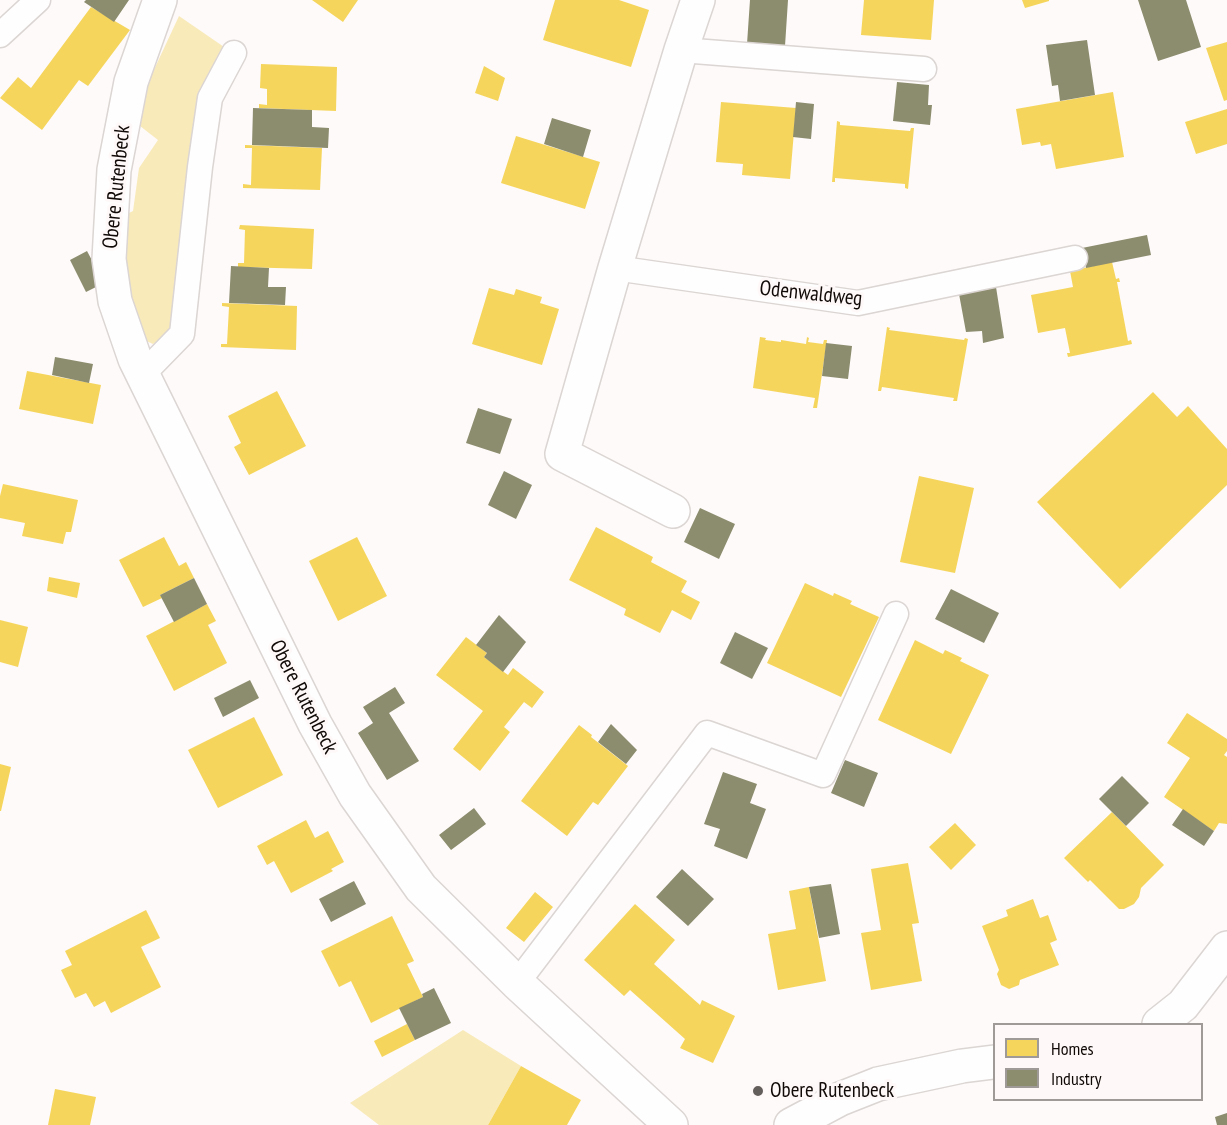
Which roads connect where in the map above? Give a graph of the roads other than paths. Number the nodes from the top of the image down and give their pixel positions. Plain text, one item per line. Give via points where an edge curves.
1 (38, 0) edge
2 (160, 0) edge
3 (698, 0) edge
4 (0, 35) edge
5 (681, 50) junction
6 (234, 54) dead end
7 (924, 69) dead end
8 (1075, 258) dead end
9 (615, 268) junction
10 (142, 375) junction
11 (673, 512) dead end
12 (896, 614) dead end
13 (1227, 948) edge
14 (517, 983) junction
15 (1160, 1023) edge
16 (993, 1062) edge
17 (671, 1125) edge
18 (791, 1125) edge

1 - 4 lane
2 - 10 street, Obere Rutenbeck via 131,82 114,170 109,259 115,301
3 - 5 street
5 - 7 lane
5 - 9 street
6 - 10 lane via 210,98 182,334
8 - 9 lane, Odenwaldweg via 858,303
9 - 11 street via 562,454
10 - 14 street, Obere Rutenbeck via 315,724 355,795 421,888
12 - 14 lane via 823,775 706,733
13 - 15 street via 1184,1005
14 - 17 street, Obere Rutenbeck
16 - 18 street via 878,1084

